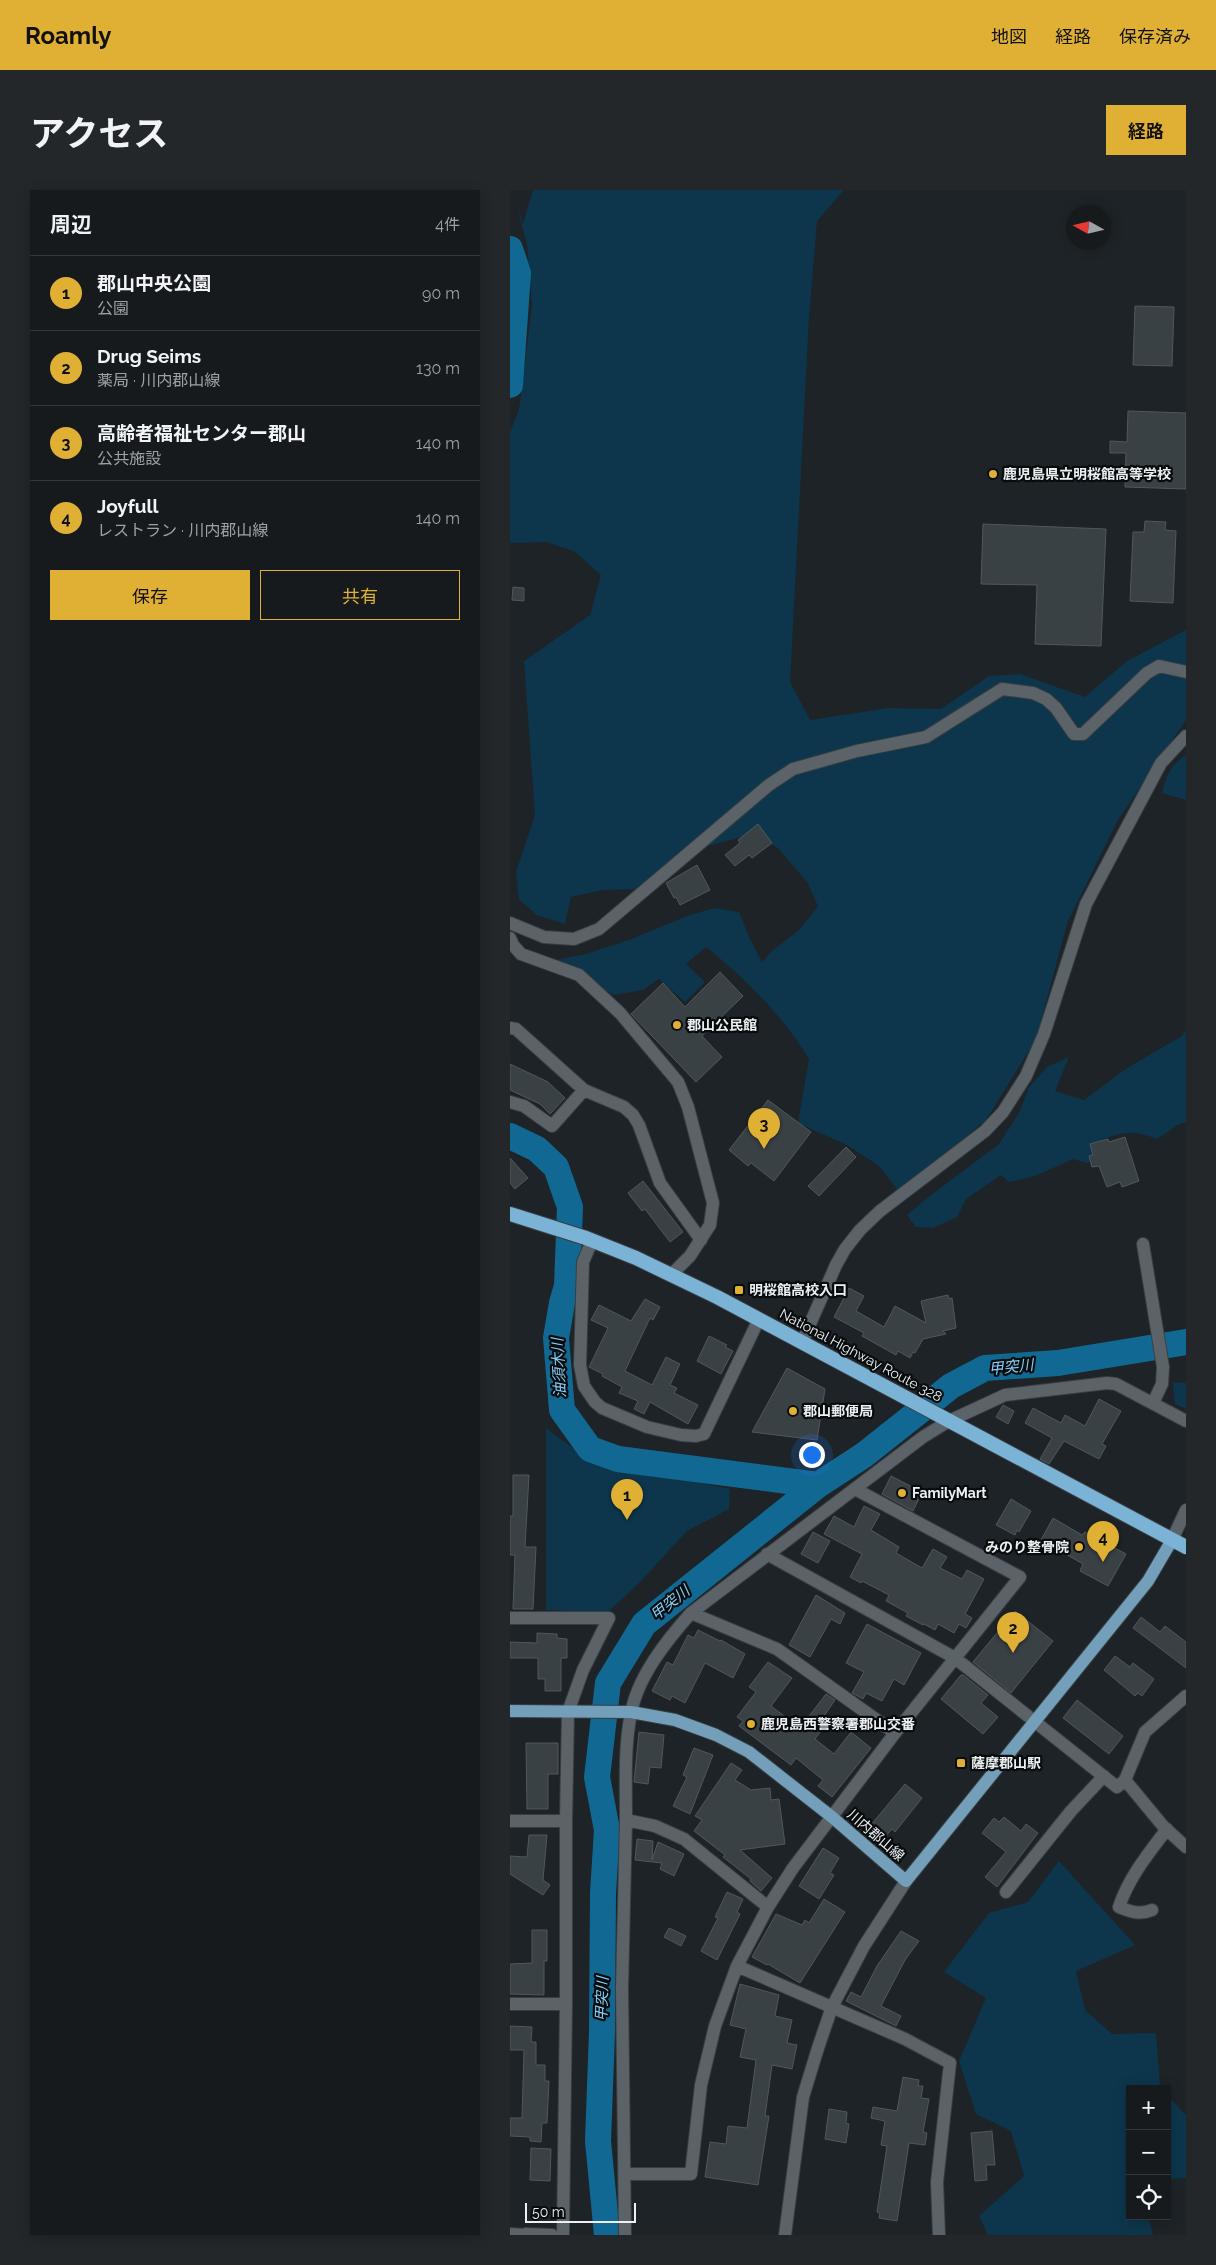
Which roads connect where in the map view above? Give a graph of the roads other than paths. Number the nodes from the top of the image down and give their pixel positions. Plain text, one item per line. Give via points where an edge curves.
1 (1186, 672) edge
2 (1186, 736) edge
3 (510, 923) edge
4 (510, 938) edge
5 (510, 1028) edge
6 (584, 1090) junction
7 (510, 1102) edge
8 (510, 1214) edge
9 (589, 1239) junction
10 (701, 1240) junction
11 (1143, 1244) dead end
12 (671, 1275) junction
13 (759, 1319) junction
14 (802, 1342) junction
15 (1153, 1403) junction
16 (946, 1419) junction
17 (1186, 1420) edge
18 (856, 1489) junction
19 (1186, 1510) edge
20 (1172, 1540) junction
21 (1186, 1547) edge
22 (767, 1554) junction
23 (691, 1613) junction
24 (510, 1618) edge
25 (955, 1658) junction
26 (1186, 1696) edge
27 (510, 1711) edge
28 (573, 1712) junction
29 (628, 1712) junction
30 (1035, 1722) junction
31 (895, 1733) junction
32 (1104, 1776) junction
33 (1125, 1780) junction
34 (832, 1817) junction
35 (626, 1820) junction
36 (510, 1821) edge
37 (566, 1821) junction
38 (1167, 1829) junction
39 (1186, 1847) edge
40 (906, 1881) junction
41 (1006, 1892) dead end
42 (768, 1907) junction
43 (1152, 1910) dead end
44 (737, 1966) junction
45 (510, 2004) edge
46 (566, 2004) junction
47 (832, 2007) junction
48 (625, 2174) junction
49 (510, 2234) edge
50 (526, 2235) edge
51 (552, 2235) edge
52 (564, 2235) edge
53 (625, 2235) edge
54 (785, 2235) edge
55 (939, 2235) edge

1 - 3 street via 1160,666 1146,672 1083,734 1074,734 1046,698 1020,690 1002,689 926,737 857,751 793,769 769,784 599,929 574,939 544,936
2 - 14 street via 1161,763 1086,904 1044,1034 1023,1082 1003,1112 985,1131 860,1230 836,1265
4 - 10 street via 521,954 579,975 620,1013 678,1082 688,1107 713,1203 710,1225
5 - 6 street via 516,1029
6 - 7 street via 552,1126 524,1106
6 - 10 street via 624,1106 633,1115 660,1183
8 - 9 highway, National Highway Route 328
9 - 12 highway, National Highway Route 328
9 - 13 street via 583,1262 580,1365 584,1386 602,1408 647,1427 696,1436 704,1434
10 - 12 street
11 - 15 street via 1163,1368 1162,1384
12 - 13 highway, National Highway Route 328
13 - 14 highway, National Highway Route 328
14 - 16 highway, National Highway Route 328
15 - 16 street via 1116,1384 1106,1383 1005,1395
15 - 17 street
16 - 18 street
16 - 20 highway, National Highway Route 328
18 - 22 street
18 - 25 street via 1020,1578
19 - 20 street
20 - 21 highway, National Highway Route 328
20 - 30 main road, 川内郡山線 via 1148,1581
22 - 23 street
22 - 25 street
23 - 29 street via 666,1641
23 - 31 street via 777,1649
24 - 28 street via 609,1618 582,1670
25 - 30 street
25 - 31 street
26 - 33 street via 1145,1732
27 - 28 main road, 川内郡山線
28 - 29 main road, 川内郡山線
28 - 37 street
29 - 34 main road, 川内郡山線 via 675,1720 716,1735 749,1752
29 - 35 street
30 - 32 street
30 - 40 main road, 川内郡山線
31 - 34 street
32 - 33 street via 1117,1787
32 - 41 street via 1071,1811
33 - 38 street
34 - 40 main road, 川内郡山線
34 - 42 street
35 - 42 street via 655,1826 684,1839
35 - 48 street via 622,1988
36 - 37 street
37 - 46 street
38 - 39 street
38 - 43 street via 1126,1886 1119,1907 1134,1913
40 - 47 street via 864,1946
42 - 44 street
44 - 47 street
44 - 48 street via 715,2026 701,2085 691,2174
45 - 46 street
46 - 52 street
47 - 54 street via 803,2097
47 - 55 street via 950,2063 937,2182
48 - 53 street
49 - 50 street
50 - 51 street

